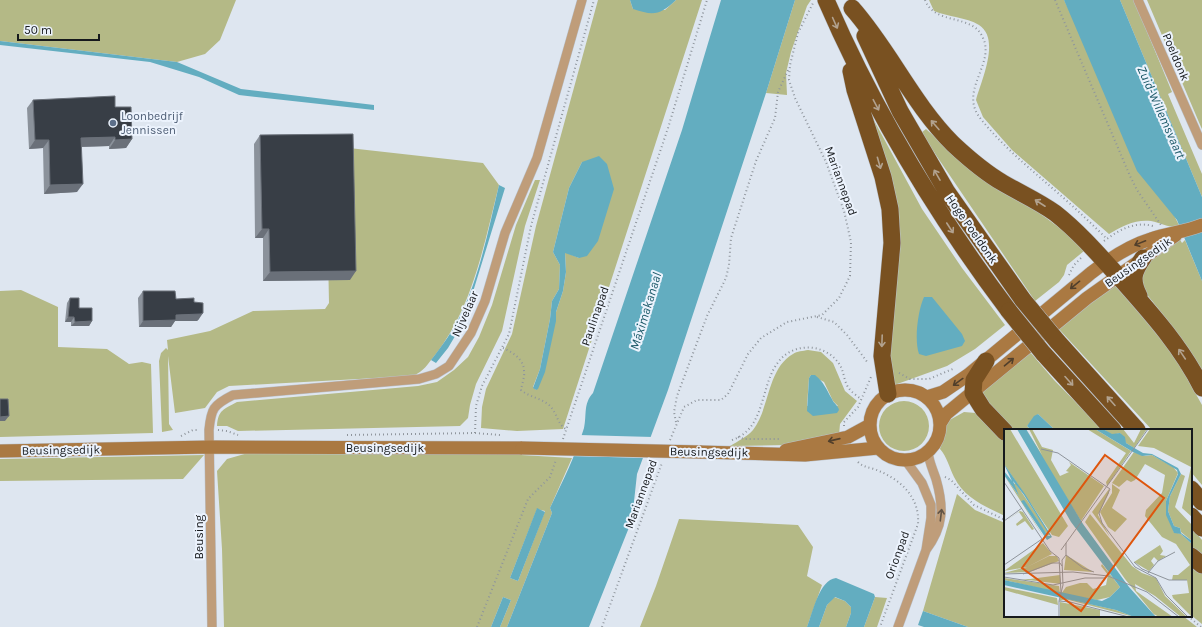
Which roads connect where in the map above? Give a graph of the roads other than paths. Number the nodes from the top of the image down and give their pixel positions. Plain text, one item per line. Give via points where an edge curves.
1 (582, 0) edge
2 (826, 0) edge
3 (1138, 0) edge
4 (851, 4) edge
5 (845, 45) junction
6 (1202, 145) edge
7 (1202, 225) edge
8 (1177, 234) junction
9 (1143, 258) junction
10 (1106, 262) junction
11 (1117, 275) junction
12 (1143, 303) junction
13 (986, 361) junction
14 (1202, 388) edge
15 (972, 393) junction
16 (888, 394) junction
17 (927, 397) junction
18 (941, 422) junction
19 (870, 425) junction
20 (1112, 429) edge
21 (1136, 429) edge
22 (1004, 431) edge
23 (210, 447) junction
24 (878, 448) junction
25 (0, 451) edge
26 (928, 452) junction
27 (771, 453) junction
28 (906, 461) junction
29 (1192, 490) edge
30 (1202, 502) edge
31 (1192, 517) edge
32 (1202, 528) edge
33 (926, 550) junction
34 (1192, 557) edge
35 (1202, 565) edge
36 (212, 627) edge
37 (898, 627) edge

1 - 23 street, Nijvelaar via 538,158 505,233 485,301 471,333 449,366 436,374 419,379 233,395 221,401 211,413
2 -> 5 highway, Hoge Poeldonk
3 - 6 street, Poeldonk
10 -> 4 highway via 1055,214 988,174 952,143 910,94 870,29
21 -> 4 highway, Hoge Poeldonk, bridge via 1022,300 970,228 900,111
5 -> 16 highway via 855,90 872,138 890,209 892,243 882,356
5 -> 20 highway, Hoge Poeldonk, bridge via 883,118 932,202 971,260 1042,352
7 - 8 street
8 - 9 street, Beusingsedijk
8 -> 10 street, Beusingsedijk via 1152,238
9 - 11 street, Beusingsedijk
9 - 12 highway via 1135,270 1133,281
10 - 11 highway
10 -> 13 street, Beusingsedijk
11 - 12 highway
15 -> 11 street, Beusingsedijk
14 -> 12 highway via 1183,355
13 - 15 highway via 974,380
13 -> 17 street, Beusingsedijk via 943,392
15 - 18 street, Beusingsedijk via 946,414
15 - 22 highway
16 - 17 street via 908,390
16 - 19 street via 875,407
17 - 18 street via 934,404
18 - 26 street via 938,439
19 - 24 street via 871,434
19 -> 27 street, Beusingsedijk via 848,436
23 - 25 street, Beusingsedijk
23 - 27 street, Beusingsedijk, bridge via 522,448
23 - 36 street, Beusing
24 - 27 street, Beusingsedijk via 805,455
24 - 28 street via 888,456
26 - 28 street
33 -> 26 street via 935,538 941,520 942,503
28 - 33 street via 922,483 931,505
29 - 30 highway
31 - 32 highway
33 - 37 street
34 - 35 highway

